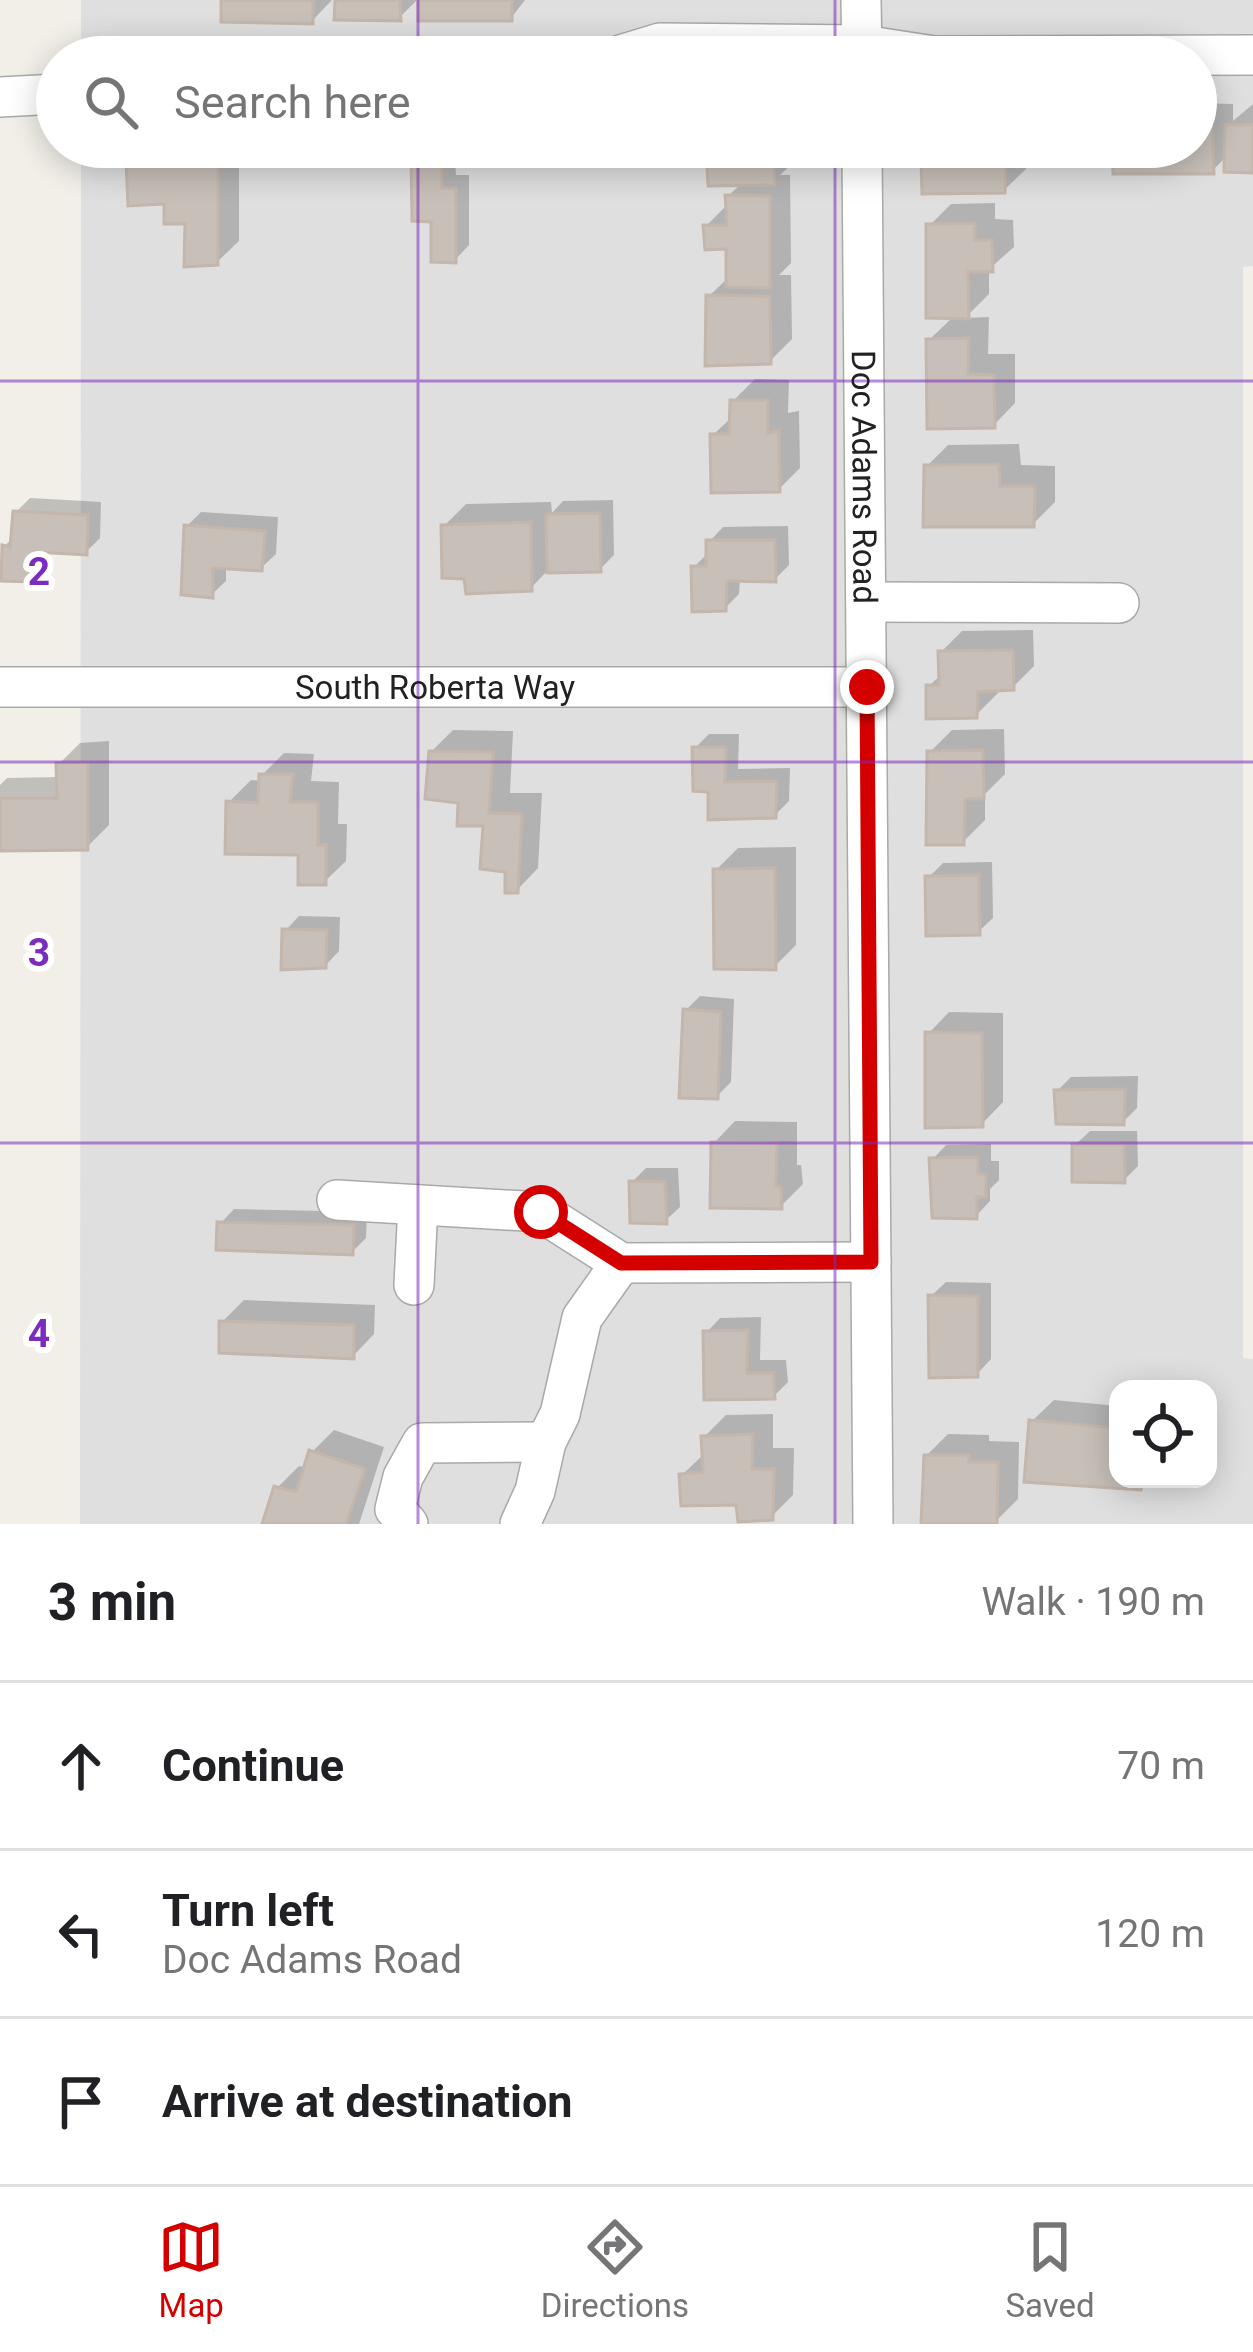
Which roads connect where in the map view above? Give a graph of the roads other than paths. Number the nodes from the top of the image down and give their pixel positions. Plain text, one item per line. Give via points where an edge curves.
1 (861, 0) edge
2 (862, 36) edge
3 (1217, 55) edge
4 (1253, 55) edge
5 (862, 168) edge
6 (866, 602) junction
7 (1119, 603) dead end
8 (0, 687) edge
9 (867, 687) junction
10 (337, 1200) dead end
11 (418, 1205) junction
12 (871, 1262) junction
13 (621, 1263) junction
14 (414, 1285) dead end
15 (546, 1442) junction
16 (409, 1524) edge
17 (520, 1524) edge
18 (873, 1524) edge

1 - 2 street
3 - 4 street
5 - 6 street, Doc Adams Road
6 - 7 street
6 - 9 street, Doc Adams Road
8 - 9 street, South Roberta Way
9 - 12 street, Doc Adams Road
10 - 11 street
11 - 13 street via 541,1212
11 - 14 street
12 - 13 street
12 - 18 street, Doc Adams Road
13 - 15 street via 581,1318
15 - 16 street via 422,1443 395,1508
15 - 17 street

